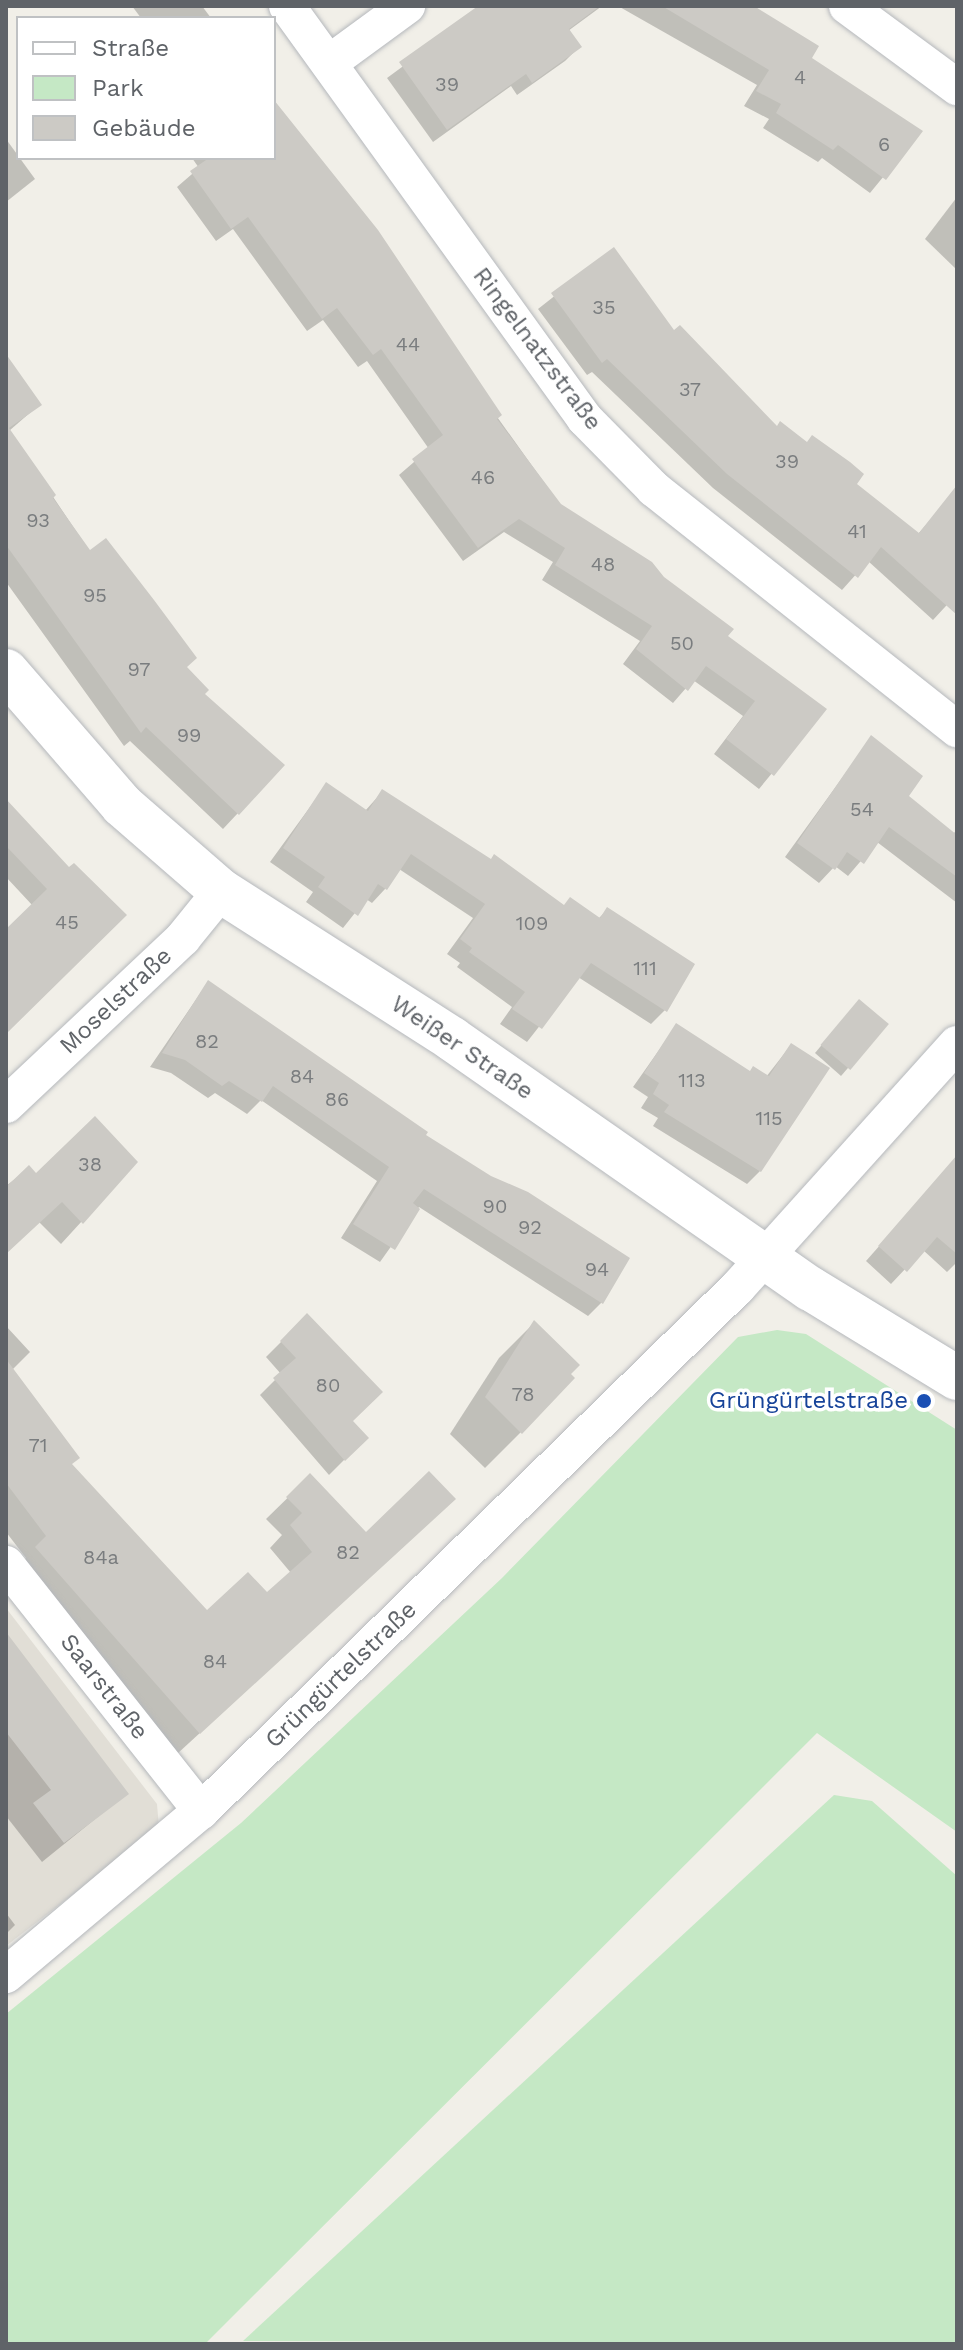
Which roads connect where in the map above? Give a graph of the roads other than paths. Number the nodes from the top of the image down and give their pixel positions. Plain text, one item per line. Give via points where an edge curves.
1 (287, 6) edge
2 (407, 6) edge
3 (847, 6) edge
4 (329, 63) junction
5 (957, 87) edge
6 (6, 671) edge
7 (957, 729) edge
8 (221, 891) junction
9 (957, 1044) edge
10 (6, 1105) edge
11 (766, 1259) junction
12 (957, 1378) edge
13 (6, 1564) edge
14 (201, 1811) junction
15 (6, 1975) edge

1 - 4 street, Ringelnatzstraße
2 - 4 street
3 - 5 street
4 - 7 street, Ringelnatzstraße via 585,419 654,489
6 - 8 street, Weißer Straße via 122,805
8 - 10 street, Moselstraße via 183,938
8 - 11 street, Weißer Straße via 452,1039
9 - 11 street, Grüngürtelstraße
11 - 12 street, Weißer Straße
11 - 14 street, Grüngürtelstraße
13 - 14 street, Saarstraße
14 - 15 street, Grüngürtelstraße

